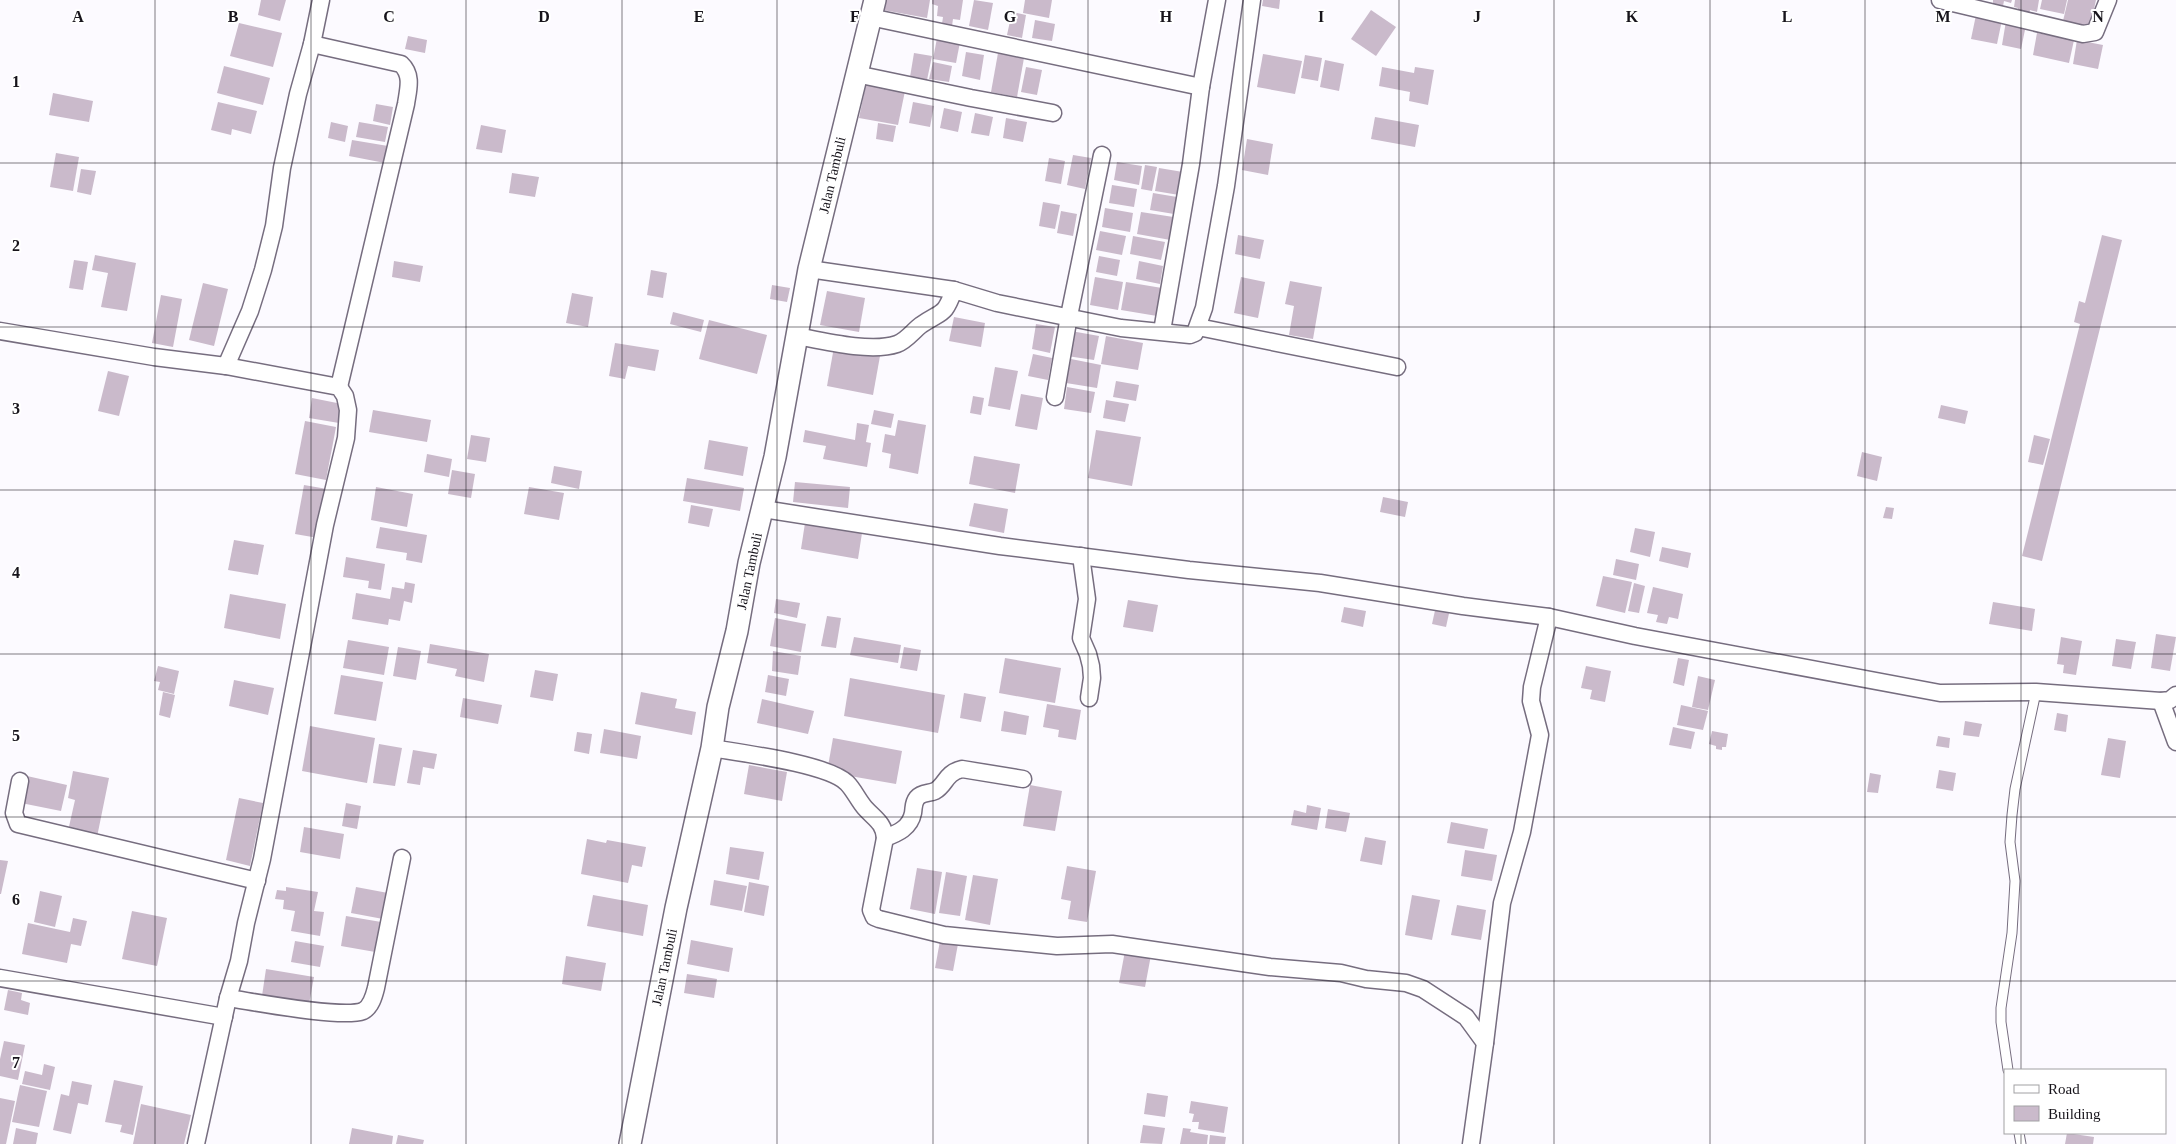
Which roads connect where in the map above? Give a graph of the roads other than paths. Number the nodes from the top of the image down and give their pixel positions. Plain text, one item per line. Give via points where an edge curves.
1 (321, 0) edge
2 (1217, 0) edge
3 (1252, 0) edge
4 (1940, 0) edge
5 (2108, 0) edge
6 (872, 9) edge
7 (312, 44) junction
8 (856, 74) junction
9 (1201, 87) junction
10 (1053, 113) dead end
11 (1102, 155) dead end
12 (809, 270) junction
13 (954, 290) junction
14 (1069, 316) junction
15 (1198, 327) junction
16 (1162, 331) junction
17 (0, 332) edge
18 (796, 336) junction
19 (226, 366) junction
20 (1397, 367) dead end
21 (339, 387) junction
22 (1055, 397) dead end
23 (764, 509) junction
24 (1081, 556) junction
25 (1549, 617) junction
26 (2036, 692) junction
27 (2176, 695) edge
28 (1089, 698) dead end
29 (2160, 701) junction
30 (2176, 742) edge
31 (712, 748) junction
32 (1023, 779) dead end
33 (20, 780) dead end
34 (886, 838) junction
35 (402, 858) dead end
36 (257, 880) junction
37 (0, 978) edge
38 (228, 998) junction
39 (224, 1017) junction
40 (1485, 1043) junction
41 (2008, 1069) edge
42 (196, 1144) edge
43 (630, 1144) edge
44 (1471, 1144) edge

1 - 7 street
2 - 9 street
3 - 15 street via 1226,186
4 - 5 street via 2083,34 2095,32
6 - 8 street, Jalan Tambuli
6 - 9 street
7 - 19 street via 298,94 263,270 250,311
7 - 21 street via 401,64 409,77 406,104
8 - 10 street
8 - 12 street, Jalan Tambuli
9 - 16 street
11 - 14 street
12 - 13 street
12 - 18 street, Jalan Tambuli
13 - 14 street
13 - 18 street via 946,311 898,343 882,347
14 - 16 street via 1121,328
14 - 22 street
15 - 16 street via 1190,335
15 - 20 street
17 - 19 street
18 - 23 street, Jalan Tambuli
19 - 21 street
21 - 36 street via 348,410 346,438 325,525
23 - 24 street
23 - 31 street, Jalan Tambuli via 749,563
24 - 25 street via 1320,583
24 - 28 street via 1086,599 1080,638 1091,666
25 - 26 street via 1940,693
25 - 40 street via 1532,686 1531,701 1540,735 1522,832 1502,903
26 - 29 street
26 - 41 lane via 2012,815 2010,842 2015,881 2012,934 2001,1008
27 - 29 street via 2170,700
29 - 30 street
31 - 34 street via 794,763 837,777 847,783 857,800 879,820
31 - 43 street, Jalan Tambuli via 676,908
32 - 34 street via 962,769 955,771 936,790 918,797 904,829
33 - 36 street via 14,813 18,824
34 - 40 street via 871,910 879,919 944,935 1058,946 1112,944 1406,983 1423,989 1466,1017
35 - 38 street via 376,988 365,1010 325,1012
36 - 38 street
37 - 39 street
38 - 39 street
39 - 42 street
40 - 44 street

